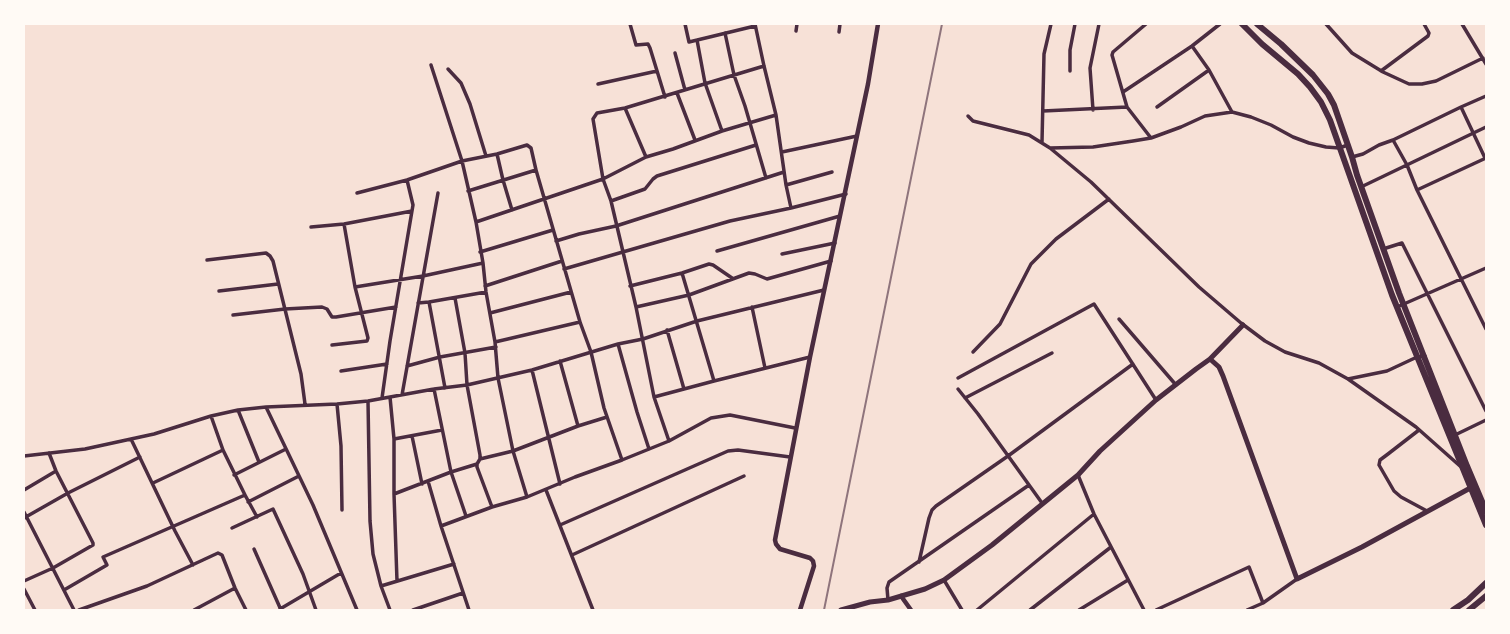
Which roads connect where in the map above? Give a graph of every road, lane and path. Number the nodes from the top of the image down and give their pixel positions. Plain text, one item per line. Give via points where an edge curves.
1 (630, 24) edge
2 (685, 24) edge
3 (797, 24) edge
4 (840, 24) edge
5 (878, 24) edge
6 (1051, 24) edge
7 (1075, 24) edge
8 (1100, 24) edge
9 (1146, 24) edge
10 (1220, 24) edge
11 (1242, 24) edge
12 (1257, 24) edge
13 (1326, 24) edge
14 (1424, 24) edge
15 (1462, 24) edge
16 (755, 25) edge
17 (796, 31) dead end
18 (839, 32) dead end
19 (725, 33) junction
20 (697, 40) junction
21 (1192, 46) junction
22 (675, 53) dead end
23 (1482, 58) junction
24 (1486, 64) edge
25 (431, 65) dead end
26 (764, 66) junction
27 (448, 69) dead end
28 (1209, 70) junction
29 (657, 71) junction
30 (1070, 71) dead end
31 (1381, 71) junction
32 (734, 75) junction
33 (705, 83) junction
34 (598, 84) dead end
35 (685, 90) junction
36 (1123, 92) junction
37 (678, 93) junction
38 (1486, 96) edge
39 (665, 97) junction
40 (1127, 107) junction
41 (1157, 107) dead end
42 (1460, 107) junction
43 (625, 108) junction
44 (1093, 110) junction
45 (1043, 111) junction
46 (1232, 112) junction
47 (776, 115) junction
48 (968, 116) dead end
49 (750, 122) junction
50 (1486, 127) edge
51 (722, 131) junction
52 (1473, 133) junction
53 (857, 136) junction
54 (1151, 138) junction
55 (695, 140) junction
56 (1393, 140) junction
57 (1042, 142) junction
58 (756, 145) junction
59 (1348, 145) junction
60 (1050, 148) junction
61 (1339, 148) junction
62 (782, 152) junction
63 (497, 154) junction
64 (486, 156) junction
65 (646, 157) junction
66 (1352, 157) junction
67 (1485, 158) edge
68 (462, 161) junction
69 (1407, 165) junction
70 (536, 170) junction
71 (784, 172) junction
72 (832, 172) dead end
73 (766, 178) junction
74 (603, 179) junction
75 (407, 180) junction
76 (503, 180) junction
77 (786, 185) junction
78 (1361, 187) junction
79 (1417, 190) junction
80 (468, 191) junction
81 (357, 193) dead end
82 (438, 193) dead end
83 (846, 194) junction
84 (545, 199) junction
85 (1109, 199) junction
86 (611, 201) junction
87 (791, 208) junction
88 (512, 210) junction
89 (412, 211) junction
90 (840, 216) junction
91 (476, 222) junction
92 (344, 224) junction
93 (616, 226) junction
94 (311, 227) dead end
95 (553, 230) junction
96 (556, 241) junction
97 (835, 243) junction
98 (1383, 249) junction
99 (717, 251) dead end
100 (480, 252) junction
101 (622, 252) junction
102 (782, 254) dead end
103 (206, 260) dead end
104 (562, 261) junction
105 (831, 261) junction
106 (483, 264) junction
107 (1486, 268) edge
108 (564, 269) junction
109 (682, 272) junction
110 (423, 276) junction
111 (732, 278) junction
112 (400, 279) junction
113 (1462, 279) junction
114 (278, 284) junction
115 (485, 286) junction
116 (630, 286) junction
117 (356, 287) junction
118 (824, 290) junction
119 (219, 291) dead end
120 (486, 292) junction
121 (571, 292) junction
122 (1427, 293) junction
123 (689, 295) junction
124 (455, 298) junction
125 (429, 302) junction
126 (418, 303) junction
127 (1404, 304) junction
128 (752, 306) junction
129 (396, 307) junction
130 (636, 307) junction
131 (1397, 307) junction
132 (285, 309) junction
133 (362, 312) junction
134 (490, 313) junction
135 (233, 315) dead end
136 (1119, 319) dead end
137 (697, 321) junction
138 (580, 322) junction
139 (1243, 325) junction
140 (1486, 329) edge
141 (667, 330) junction
142 (643, 339) junction
143 (495, 342) junction
144 (618, 344) junction
145 (332, 345) dead end
146 (496, 348) junction
147 (591, 352) junction
148 (973, 352) dead end
149 (465, 353) junction
150 (1052, 353) dead end
151 (1425, 356) junction
152 (440, 357) junction
153 (810, 357) junction
154 (1417, 358) junction
155 (1210, 359) junction
156 (560, 361) junction
157 (387, 364) junction
158 (1132, 364) junction
159 (407, 366) junction
160 (765, 368) junction
161 (532, 370) junction
162 (341, 371) dead end
163 (498, 378) junction
164 (958, 378) dead end
165 (1348, 379) junction
166 (714, 380) junction
167 (467, 385) junction
168 (1176, 385) junction
169 (445, 388) junction
170 (434, 389) junction
171 (684, 389) junction
172 (958, 389) dead end
173 (402, 395) junction
174 (390, 397) junction
175 (654, 397) junction
176 (382, 398) junction
177 (965, 398) junction
178 (1156, 400) junction
179 (368, 401) junction
180 (305, 404) junction
181 (337, 404) junction
182 (266, 407) junction
183 (238, 410) junction
184 (1486, 411) edge
185 (211, 416) junction
186 (607, 417) junction
187 (1486, 420) edge
188 (578, 426) junction
189 (795, 428) junction
190 (442, 430) junction
191 (1419, 430) junction
192 (1455, 435) junction
193 (412, 436) junction
194 (550, 437) junction
195 (131, 439) junction
196 (394, 439) junction
197 (669, 441) junction
198 (286, 449) junction
199 (649, 449) junction
200 (223, 450) junction
201 (513, 451) junction
202 (49, 453) junction
203 (24, 456) edge
204 (1008, 456) junction
205 (140, 457) junction
206 (790, 457) junction
207 (480, 459) junction
208 (622, 460) junction
209 (259, 462) junction
210 (477, 464) junction
211 (1462, 468) junction
212 (56, 472) junction
213 (451, 472) junction
214 (234, 475) junction
215 (1078, 475) junction
216 (299, 476) junction
217 (744, 476) dead end
218 (428, 481) junction
219 (153, 483) junction
220 (422, 484) junction
221 (560, 484) junction
222 (1029, 485) junction
223 (1473, 487) junction
224 (24, 490) edge
225 (546, 490) junction
226 (68, 493) junction
227 (394, 494) junction
228 (245, 495) junction
229 (527, 497) junction
230 (248, 502) junction
231 (1042, 503) junction
232 (492, 507) junction
233 (342, 510) dead end
234 (1486, 510) edge
235 (24, 512) edge
236 (1427, 512) junction
237 (1094, 514) junction
238 (466, 516) junction
239 (25, 517) edge
240 (256, 517) junction
241 (560, 525) junction
242 (1486, 525) edge
243 (173, 526) junction
244 (441, 526) junction
245 (232, 528) dead end
246 (1111, 547) junction
247 (254, 549) dead end
248 (572, 554) junction
249 (919, 562) junction
250 (454, 564) junction
251 (193, 565) junction
252 (53, 568) junction
253 (341, 573) junction
254 (1297, 579) junction
255 (944, 580) junction
256 (1128, 580) junction
257 (24, 581) edge
258 (397, 581) junction
259 (1486, 583) edge
260 (381, 586) junction
261 (235, 588) junction
262 (24, 589) edge
263 (64, 590) junction
264 (309, 593) junction
265 (463, 593) junction
266 (25, 594) edge
267 (901, 596) junction
268 (1486, 596) edge
269 (888, 600) junction
270 (1263, 603) junction
271 (1478, 608) edge
272 (847, 609) edge
273 (35, 610) edge
274 (74, 610) edge
275 (78, 610) edge
276 (194, 610) edge
277 (246, 610) edge
278 (280, 610) edge
279 (316, 610) edge
280 (357, 610) edge
281 (390, 610) edge
282 (413, 610) edge
283 (469, 610) edge
284 (593, 610) edge
285 (800, 610) edge
286 (840, 610) edge
287 (911, 610) edge
288 (962, 610) edge
289 (977, 610) edge
290 (1030, 610) edge
291 (1079, 610) edge
292 (1144, 610) edge
293 (1156, 610) edge
294 (1247, 610) edge
295 (1453, 610) edge
296 (1470, 610) edge

1 - 29 street via 636,45 648,44
2 - 20 street via 689,42
3 - 17 street
4 - 18 street
5 - 53 street
6 - 45 street via 1044,54
7 - 30 street via 1070,50
8 - 44 street via 1090,68
9 - 36 street via 1113,52
10 - 21 street
11 - 61 highway via 1310,87 1330,120
12 - 59 highway via 1320,83 1334,105
13 - 31 street via 1352,53
14 - 31 street via 1428,36
15 - 23 street
16 - 19 street
16 - 26 street
19 - 20 street
19 - 32 street
20 - 33 street
21 - 28 street
21 - 36 street
22 - 35 street
23 - 24 street
23 - 31 street via 1436,81 1422,84 1409,84
25 - 68 street
26 - 32 street
26 - 47 street
27 - 64 street via 461,83
28 - 41 street
28 - 46 street
29 - 34 street
29 - 39 street
32 - 33 street
32 - 49 street
33 - 35 street
33 - 51 street
35 - 37 street
36 - 40 street
37 - 39 street
37 - 55 street
38 - 42 street
39 - 43 street
40 - 44 street
40 - 54 street
42 - 52 street
42 - 56 street
43 - 65 street
43 - 74 street via 597,114 593,119
44 - 45 street
45 - 57 street
46 - 54 street via 1204,116
46 - 61 street via 1271,125 1309,143
47 - 49 street
47 - 62 street
48 - 57 street via 973,121 1029,135
49 - 51 street
49 - 58 street
50 - 52 street
51 - 55 street
52 - 67 street
52 - 69 street
53 - 62 street
53 - 83 street
54 - 60 street via 1094,147
55 - 65 street
56 - 66 street
56 - 69 street
57 - 60 street
58 - 73 street
58 - 86 street via 657,176 645,189
59 - 61 street
59 - 66 highway
60 - 85 street
61 - 131 highway
62 - 71 street
63 - 64 street
63 - 70 street via 529,145
63 - 76 street
64 - 68 street
65 - 74 street
66 - 78 highway
67 - 79 street
68 - 75 street
68 - 80 street
69 - 78 street
69 - 79 street
70 - 76 street
70 - 84 street
71 - 73 street
71 - 77 street
72 - 77 street
73 - 93 street
74 - 84 street
74 - 86 street
75 - 81 street
75 - 89 street
76 - 80 street
76 - 88 street
77 - 87 street
78 - 98 highway
79 - 113 street
80 - 91 street
82 - 110 street
83 - 87 street
83 - 90 street
84 - 88 street
84 - 95 street
85 - 139 street via 1199,288
85 - 148 street via 1056,239 1031,264 1000,324
86 - 93 street
87 - 101 street via 730,221
88 - 91 street
89 - 92 street
89 - 112 street
90 - 97 street
90 - 99 street
91 - 100 street
92 - 94 street
92 - 117 street
93 - 96 street
93 - 101 street
95 - 96 street
95 - 100 street
96 - 104 street
97 - 102 street
97 - 105 street
98 - 122 street via 1402,243
98 - 127 highway
100 - 106 street
101 - 108 street
101 - 116 street
103 - 114 street via 266,253 273,261
104 - 108 street
104 - 115 street
105 - 111 street via 767,279 749,273
105 - 118 street
106 - 110 street
106 - 115 street
107 - 113 street
108 - 121 street
109 - 111 street via 709,264
109 - 116 street
109 - 123 street
110 - 112 street
110 - 126 street
111 - 123 street
112 - 117 street
112 - 129 street
113 - 122 street
113 - 140 street
114 - 119 street
114 - 132 street
115 - 120 street
116 - 130 street
117 - 133 street
118 - 128 street
118 - 153 street
120 - 124 street
120 - 134 street
121 - 134 street
121 - 138 street
122 - 127 street
122 - 184 street
123 - 130 street
123 - 137 street
124 - 125 street
124 - 149 street
125 - 126 street
125 - 152 street
126 - 159 street
127 - 131 street
127 - 151 highway
128 - 137 street
128 - 160 street
129 - 133 street
129 - 157 street
130 - 142 street
131 - 154 highway
132 - 133 street via 322,307 336,317
132 - 135 street
132 - 180 street via 301,374
133 - 145 street via 368,336 366,341
134 - 143 street
136 - 168 street
137 - 141 street
137 - 166 street
138 - 143 street
138 - 147 street
139 - 155 main road
139 - 165 street via 1285,352 1319,363
141 - 142 street
141 - 171 street
142 - 144 street
142 - 175 street
143 - 146 street
144 - 147 street
144 - 199 street
146 - 149 street
146 - 163 street
147 - 156 street
147 - 186 street
149 - 152 street
149 - 167 street
150 - 177 street
151 - 154 street
151 - 192 highway
152 - 159 street
152 - 169 street
153 - 160 street
153 - 189 street
154 - 165 street via 1387,371
154 - 211 highway
155 - 168 main road
155 - 254 main road via 1224,376
156 - 161 street
156 - 188 street
157 - 162 street
157 - 176 street
158 - 164 street via 1094,304
158 - 178 street
158 - 204 street
159 - 173 street
160 - 166 street
161 - 163 street
161 - 194 street
163 - 167 street
163 - 201 street
165 - 191 street
166 - 171 street
167 - 169 street
167 - 207 street
168 - 178 main road
169 - 170 street
170 - 173 street
170 - 190 street
171 - 175 street
172 - 177 street
173 - 174 street
174 - 176 street
174 - 196 street
175 - 197 street
176 - 179 street
177 - 204 street
178 - 215 main road via 1100,451
179 - 181 street
179 - 260 street via 370,521 373,554
180 - 181 street
180 - 182 street
181 - 233 street via 341,446
182 - 183 street
182 - 198 street
183 - 185 street
183 - 209 street
185 - 195 street
185 - 200 street
186 - 188 street
186 - 208 street
187 - 192 street
188 - 194 street
189 - 197 street via 720,416 711,418
189 - 206 street
190 - 193 street
190 - 213 street
191 - 211 street
191 - 236 street via 1380,460 1379,465 1394,491
192 - 223 highway
193 - 196 street
193 - 220 street
194 - 201 street
194 - 221 street
195 - 202 street via 85,449
195 - 205 street
196 - 227 street
197 - 199 street
198 - 209 street
198 - 216 street
199 - 208 street
200 - 214 street
200 - 219 street
201 - 207 street
201 - 229 street
202 - 203 street
202 - 212 street
204 - 222 street
204 - 249 street via 932,510
205 - 219 street
205 - 226 street
206 - 241 street via 738,450 728,452
206 - 285 street via 775,540 780,549 813,561 814,566
207 - 210 street
208 - 221 street
209 - 214 street
210 - 213 street
210 - 232 street
211 - 223 highway
212 - 224 street
212 - 226 street
213 - 218 street
213 - 238 street
214 - 228 street
215 - 231 main road
215 - 237 street
216 - 230 street
216 - 253 street
217 - 248 street
218 - 220 street
218 - 244 street
219 - 243 street
220 - 227 street
221 - 225 street
222 - 231 street
222 - 249 street
223 - 234 highway
223 - 236 main road
223 - 242 highway
225 - 229 street
225 - 241 street
226 - 239 street
226 - 252 street via 93,543
227 - 258 street
228 - 230 street
228 - 243 street
229 - 232 street
230 - 240 street
231 - 255 main road via 992,545
232 - 238 street
235 - 239 street
236 - 254 main road
237 - 246 street
237 - 289 street
238 - 244 street
239 - 252 street
240 - 245 street
240 - 264 street via 273,509
241 - 248 street
243 - 251 street
243 - 263 street via 103,557 107,565
244 - 250 street
246 - 256 street
246 - 290 street
247 - 278 street
248 - 284 street
249 - 269 street via 889,582
250 - 258 street
250 - 265 street
251 - 261 street via 222,555
251 - 275 street via 147,586
252 - 257 street
252 - 263 street
253 - 264 street
253 - 280 street
254 - 270 street
255 - 267 main road
255 - 288 street
256 - 291 street
256 - 292 street
258 - 260 street
259 - 295 highway
260 - 281 street
261 - 276 street
261 - 277 street
262 - 266 street
263 - 274 street
264 - 278 street
264 - 279 street
265 - 282 street
265 - 283 street
266 - 273 street
267 - 269 main road
267 - 287 street
268 - 271 highway
269 - 272 main road
270 - 293 street via 1249,567
270 - 294 street
271 - 296 highway
272 - 286 main road

